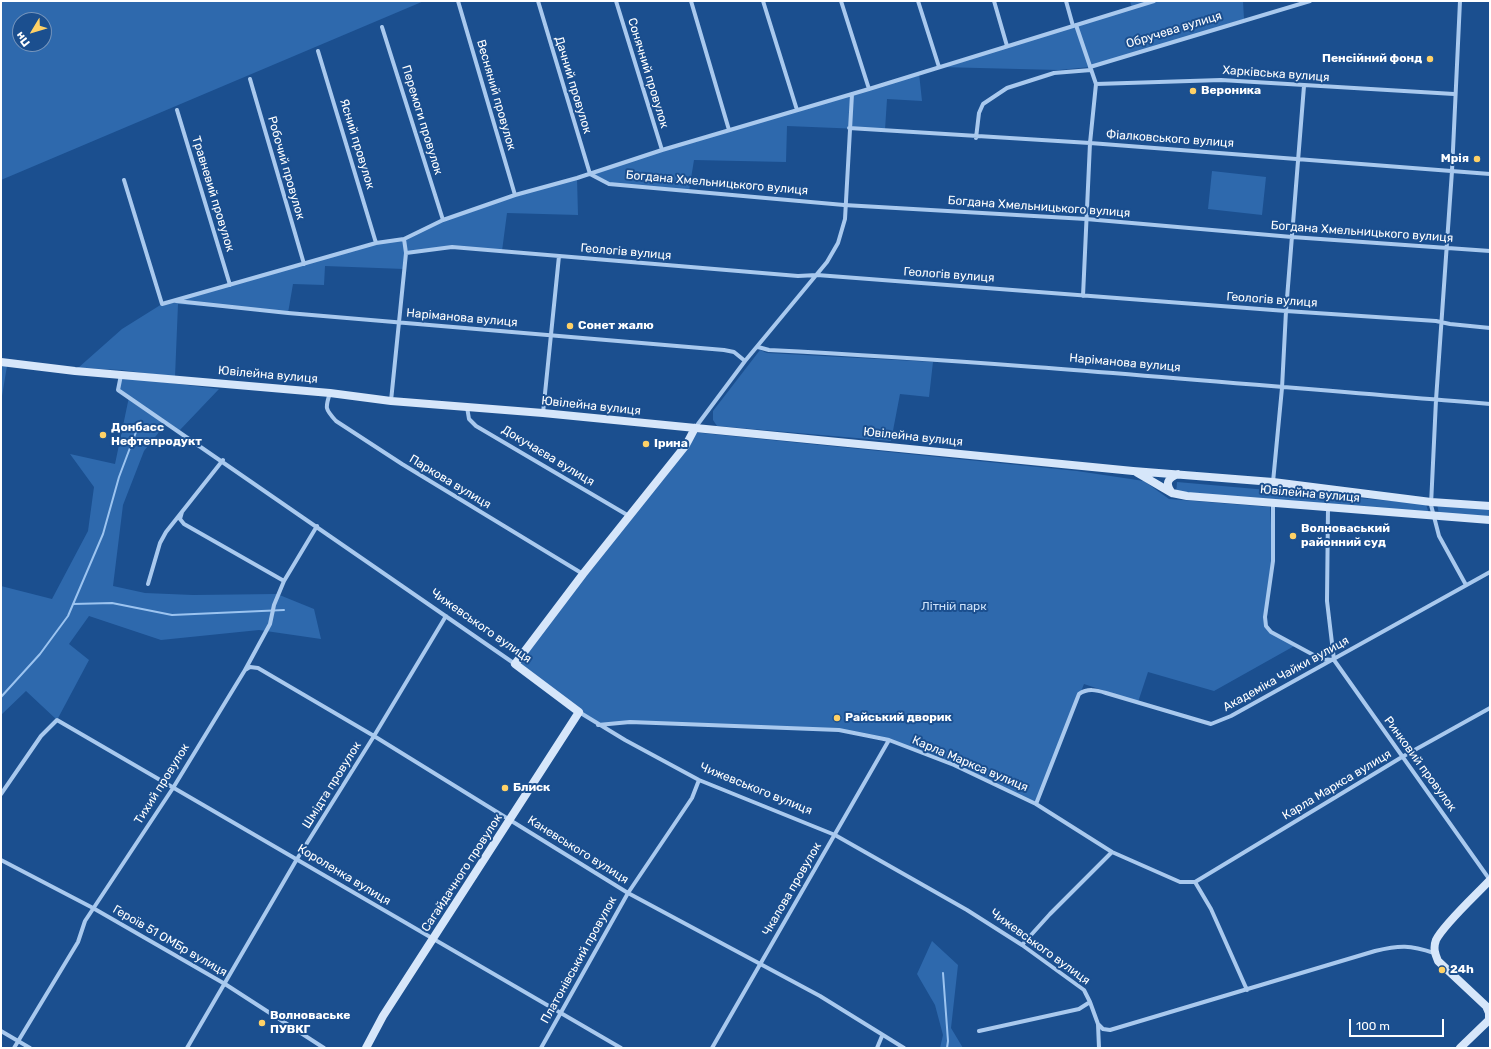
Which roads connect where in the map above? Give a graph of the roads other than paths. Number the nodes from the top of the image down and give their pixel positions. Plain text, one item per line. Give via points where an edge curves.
1 (458, 1) edge
2 (538, 1) edge
3 (616, 1) edge
4 (691, 1) edge
5 (763, 1) edge
6 (841, 1) edge
7 (918, 1) edge
8 (994, 1) edge
9 (1066, 1) edge
10 (1154, 1) edge
11 (1310, 1) edge
12 (1460, 1) edge
13 (1075, 25) junction
14 (382, 27) dead end
15 (1007, 46) junction
16 (318, 51) dead end
17 (939, 67) junction
18 (1090, 68) junction
19 (250, 79) dead end
20 (1096, 84) junction
21 (1304, 86) junction
22 (868, 89) junction
23 (852, 94) junction
24 (1454, 94) junction
25 (177, 110) dead end
26 (798, 110) junction
27 (849, 128) junction
28 (729, 130) junction
29 (976, 138) junction
30 (1090, 143) junction
31 (662, 150) junction
32 (1298, 158) junction
33 (1452, 171) junction
34 (590, 174) junction
35 (1490, 174) edge
36 (124, 180) dead end
37 (515, 195) junction
38 (844, 204) junction
39 (1086, 219) junction
40 (443, 220) junction
41 (1292, 237) junction
42 (404, 239) junction
43 (376, 243) junction
44 (1446, 248) junction
45 (1490, 251) edge
46 (406, 253) junction
47 (559, 256) junction
48 (304, 264) junction
49 (817, 275) junction
50 (230, 285) junction
51 (1083, 296) junction
52 (174, 301) junction
53 (1286, 311) junction
54 (399, 322) junction
55 (1441, 322) junction
56 (1490, 328) edge
57 (551, 336) junction
58 (758, 347) junction
59 (745, 361) junction
60 (1, 362) edge
61 (121, 374) junction
62 (1282, 388) junction
63 (330, 393) junction
64 (1436, 400) junction
65 (391, 401) junction
66 (1490, 404) edge
67 (467, 406) junction
68 (542, 413) junction
69 (695, 428) junction
70 (223, 460) junction
71 (1133, 471) junction
72 (1179, 474) junction
73 (1273, 482) junction
74 (1172, 493) junction
75 (1273, 502) junction
76 (1431, 502) junction
77 (1490, 506) edge
78 (1328, 508) junction
79 (182, 512) junction
80 (629, 516) junction
81 (1433, 516) junction
82 (1490, 520) edge
83 (317, 526) junction
84 (1490, 572) edge
85 (583, 574) junction
86 (284, 581) junction
87 (148, 584) dead end
88 (1466, 585) junction
89 (446, 616) junction
90 (1334, 660) junction
91 (515, 664) junction
92 (244, 670) junction
93 (1490, 708) edge
94 (579, 712) junction
95 (598, 724) junction
96 (374, 736) junction
97 (889, 740) junction
98 (1402, 757) junction
99 (699, 780) junction
100 (173, 788) junction
101 (1, 794) edge
102 (1036, 804) junction
103 (510, 819) junction
104 (835, 834) junction
105 (1112, 852) junction
106 (297, 859) junction
107 (1, 860) edge
108 (1490, 880) edge
109 (1195, 882) junction
110 (628, 893) junction
111 (93, 908) junction
112 (433, 940) junction
113 (1022, 945) junction
114 (1434, 953) junction
115 (760, 965) junction
116 (225, 984) junction
117 (1248, 990) junction
118 (1090, 1002) junction
119 (561, 1013) junction
120 (1490, 1013) edge
121 (1098, 1024) junction
122 (1, 1031) edge
123 (979, 1031) dead end
124 (882, 1036) junction
125 (18, 1041) junction
126 (14, 1048) edge
127 (30, 1048) edge
128 (187, 1048) edge
129 (324, 1048) edge
130 (366, 1048) edge
131 (541, 1048) edge
132 (621, 1048) edge
133 (712, 1048) edge
134 (877, 1048) edge
135 (904, 1048) edge
136 (1099, 1048) edge
137 (1460, 1048) edge

1 - 37 street, Весняний провулок
2 - 34 street, Дачний провулок
3 - 31 street, Сонячний провулок
4 - 28 street
5 - 26 street
6 - 22 street
7 - 17 street
8 - 15 street
9 - 13 street
10 - 13 street
11 - 18 street, Обручева вулиця
12 - 24 street
13 - 15 street
13 - 18 street
14 - 40 street, Перемоги провулок
15 - 17 street
16 - 43 street, Ясний провулок
17 - 22 street
18 - 20 street
18 - 29 street via 1054,73 1007,88 983,104
19 - 48 street, Робочий провулок
20 - 21 street, Харківська вулиця via 1221,80
20 - 30 street
21 - 24 street, Харківська вулиця
21 - 32 street
22 - 23 street
23 - 26 street
23 - 27 street
24 - 33 street
25 - 50 street, Травневий провулок
26 - 28 street
27 - 29 street, Фіалковського вулиця
27 - 38 street
28 - 31 street
29 - 30 street, Фіалковського вулиця
30 - 32 street, Фіалковського вулиця
30 - 39 street
31 - 34 street
32 - 33 street, Фіалковського вулиця
32 - 41 street
33 - 35 street, Фіалковського вулиця
33 - 44 street
34 - 37 street
34 - 38 street, Богдана Хмельницького вулиця via 609,184
36 - 52 street via 162,304
37 - 40 street
38 - 39 street, Богдана Хмельницького вулиця
38 - 49 street via 845,218 838,243
39 - 41 street, Богдана Хмельницького вулиця
39 - 51 street
40 - 42 street
41 - 44 street, Богдана Хмельницького вулиця
41 - 53 street
42 - 43 street
42 - 46 street
43 - 48 street
44 - 45 street, Богдана Хмельницького вулиця
44 - 55 street
46 - 47 street, Геологів вулиця via 452,247
46 - 54 street
47 - 49 street, Геологів вулиця via 798,276
47 - 57 street
48 - 50 street
49 - 51 street, Геологів вулиця
49 - 58 street
50 - 52 street
51 - 53 street, Геологів вулиця
52 - 54 street, Наріманова вулиця
53 - 55 street, Геологів вулиця
53 - 62 street
54 - 57 street, Наріманова вулиця
54 - 65 street
55 - 56 street, Геологів вулиця
55 - 64 street
57 - 59 street, Наріманова вулиця via 724,350 734,352
57 - 68 street
58 - 59 street
58 - 62 street, Наріманова вулиця via 769,350 1140,374
59 - 69 street
60 - 61 street, Ювілейна вулиця
61 - 63 street, Ювілейна вулиця
61 - 70 street, Чижевського вулиця via 118,390
62 - 64 street, Наріманова вулиця
62 - 73 street
63 - 65 street, Ювілейна вулиця
63 - 85 street, Паркова вулиця via 326,407 336,421
64 - 66 street, Наріманова вулиця
64 - 76 street
65 - 67 street, Ювілейна вулиця
67 - 68 street, Ювілейна вулиця
67 - 80 street, Докучаєва вулиця via 469,419 476,426
68 - 69 street, Ювілейна вулиця
69 - 71 street, Ювілейна вулиця
69 - 80 street via 686,445
70 - 79 street
70 - 83 street, Чижевського вулиця
71 - 72 street, Ювілейна вулиця
71 - 74 street, Ювілейна вулиця
72 - 73 street, Ювілейна вулиця
72 - 74 street via 1171,476 1167,482
73 - 76 street, Ювілейна вулиця
74 - 75 street, Ювілейна вулиця
75 - 78 street, Ювілейна вулиця
75 - 90 street via 1273,561 1266,605 1266,626 1271,632 1321,659
76 - 77 street, Ювілейна вулиця
76 - 81 street
78 - 81 street, Ювілейна вулиця
78 - 90 street, Ринковий провулок via 1328,601
79 - 86 street via 180,519 184,524
79 - 87 street via 160,543
80 - 85 street
81 - 82 street, Ювілейна вулиця
81 - 88 street via 1439,536
83 - 86 street, Тихий провулок
83 - 89 street, Чижевського вулиця
84 - 88 street, Академіка Чайки вулиця
85 - 91 street
86 - 92 street, Тихий провулок via 274,605 270,624
88 - 90 street, Академіка Чайки вулиця
89 - 91 street, Чижевського вулиця
89 - 96 street, Шмідта провулок
90 - 98 street, Ринковий провулок
90 - 102 street, Академіка Чайки вулиця via 1231,716 1211,724 1094,690 1085,690 1079,694
91 - 94 street, Чижевського вулиця
92 - 96 street, Каневського вулиця via 250,667 258,668
92 - 100 street, Тихий провулок
93 - 98 street, Карла Маркса вулиця
94 - 95 street, Чижевського вулиця
94 - 103 street, Сагайдачного провулок
95 - 97 street, Карла Маркса вулиця via 630,722 839,730
95 - 99 street, Чижевського вулиця
96 - 103 street, Каневського вулиця
96 - 106 street, Шмідта провулок
97 - 102 street, Карла Маркса вулиця via 954,765
97 - 104 street, Чкалова провулок
98 - 108 street, Ринковий провулок
98 - 109 street, Карла Маркса вулиця
99 - 104 street, Чижевського вулиця
99 - 110 street, Платонівський провулок via 692,798
100 - 101 street, Короленка вулиця via 56,720 41,736
100 - 106 street, Короленка вулиця
100 - 111 street, Тихий провулок
102 - 105 street, Карла Маркса вулиця
103 - 110 street, Каневського вулиця
103 - 112 street, Сагайдачного провулок
104 - 113 street, Чижевського вулиця via 967,910
104 - 115 street, Чкалова провулок
105 - 109 street, Карла Маркса вулиця via 1180,882
105 - 113 street
106 - 112 street, Короленка вулиця
106 - 116 street, Шмідта провулок
107 - 111 street, Героїв 51 ОМБр вулиця
108 - 114 street via 1443,930 1436,941
109 - 117 street via 1211,909
110 - 115 street, Каневського вулиця
110 - 119 street, Платонівський провулок
111 - 116 street, Героїв 51 ОМБр вулиця
111 - 125 street, Тихий провулок via 85,921 78,942
112 - 119 street, Короленка вулиця
112 - 130 street, Сагайдачного провулок
113 - 118 street, Чижевського вулиця via 1084,990
114 - 117 street via 1416,947 1396,946
114 - 120 street via 1438,961 1486,1006
115 - 124 street, Каневського вулиця via 820,996
115 - 133 street, Чкалова провулок
116 - 128 street, Шмідта провулок
116 - 129 street, Героїв 51 ОМБр вулиця
117 - 121 street via 1110,1030 1103,1030
118 - 121 street, Чижевського вулиця
118 - 123 street via 1078,1009
119 - 131 street, Платонівський провулок
119 - 132 street, Короленка вулиця
120 - 137 street via 1489,1020
121 - 136 street, Чижевського вулиця
122 - 125 street
124 - 134 street
124 - 135 street, Каневського вулиця
125 - 126 street, Тихий провулок
125 - 127 street

